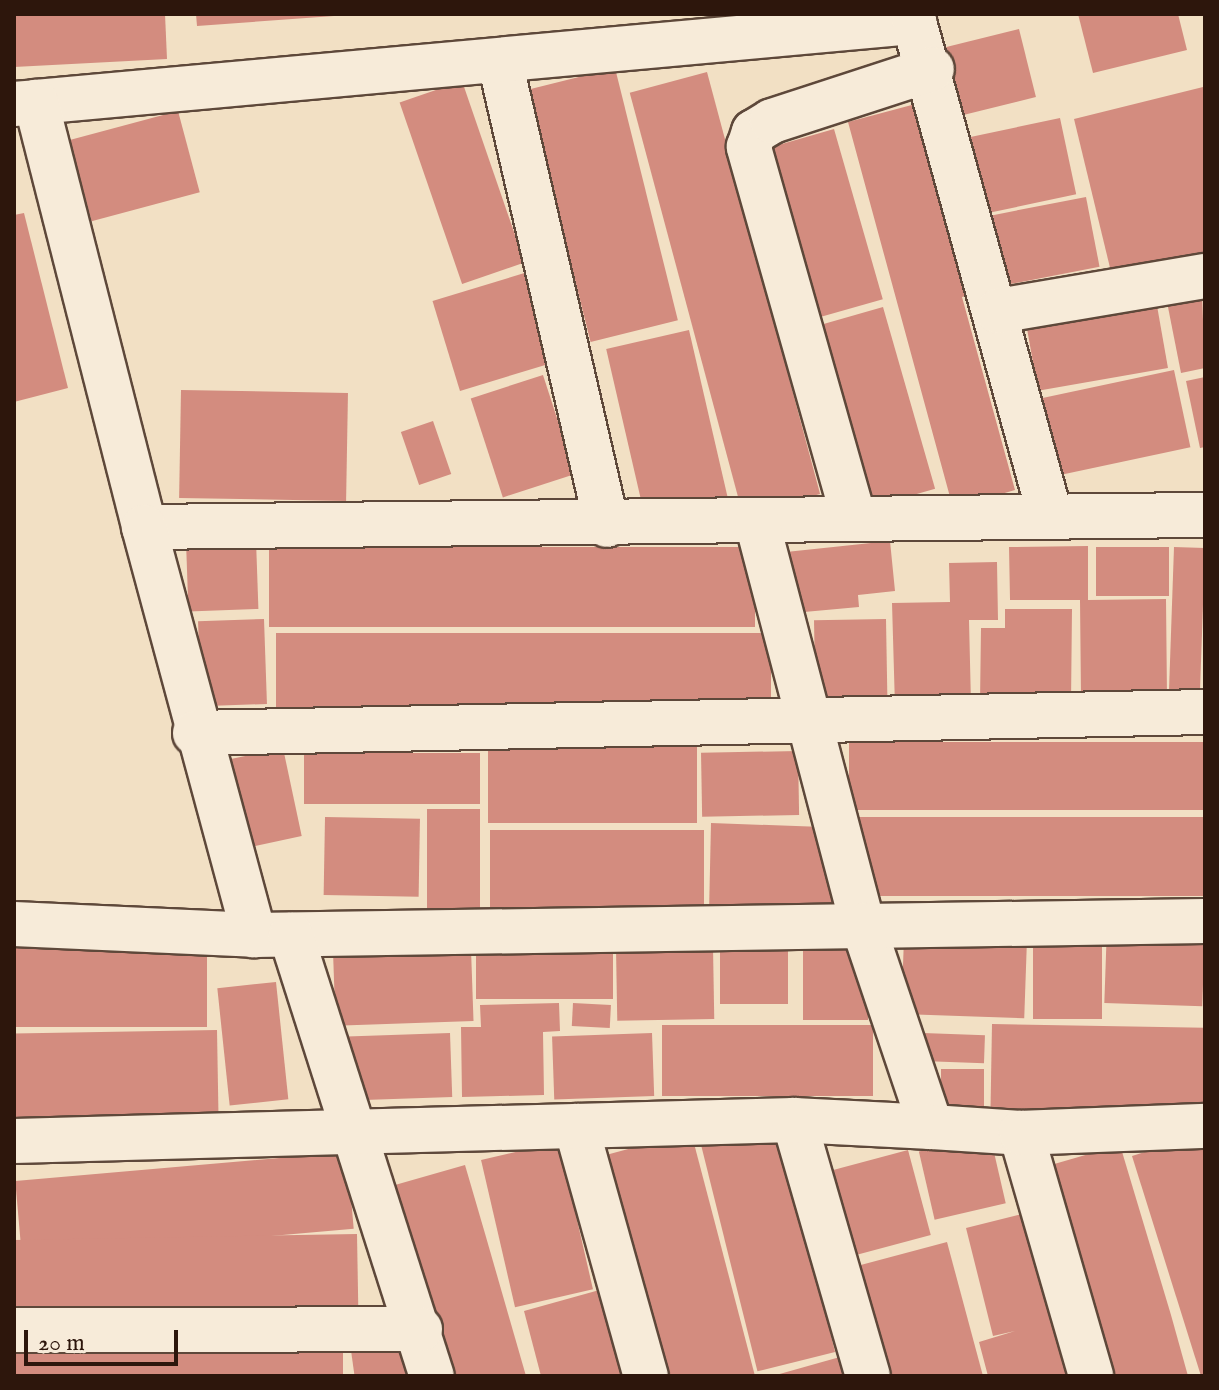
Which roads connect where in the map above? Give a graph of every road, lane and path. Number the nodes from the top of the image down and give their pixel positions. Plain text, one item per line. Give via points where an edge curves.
1 (930, 18) edge
2 (500, 62) junction
3 (932, 69) junction
4 (25, 103) edge
5 (1205, 276) edge
6 (998, 311) junction
7 (1050, 515) junction
8 (1205, 515) edge
9 (854, 519) junction
10 (757, 522) junction
11 (607, 525) junction
12 (144, 527) junction
13 (1205, 712) edge
14 (810, 724) junction
15 (195, 733) junction
16 (1205, 921) edge
17 (14, 924) edge
18 (863, 925) junction
19 (272, 935) junction
20 (794, 1120) junction
21 (576, 1126) junction
22 (1205, 1126) edge
23 (931, 1127) junction
24 (1021, 1133) junction
25 (358, 1135) junction
26 (14, 1141) edge
27 (420, 1329) junction
28 (14, 1330) edge
29 (432, 1376) edge
30 (646, 1376) edge
31 (868, 1376) edge
32 (1091, 1376) edge

1 - 2 street
1 - 3 street
2 - 4 street
2 - 11 street
3 - 6 street
3 - 9 street via 772,121 749,147
4 - 12 street
5 - 6 street
6 - 7 street
7 - 8 street
7 - 9 street
9 - 10 street
10 - 11 street
10 - 14 street
11 - 12 street
12 - 15 street
13 - 14 street
14 - 15 street
14 - 18 street
15 - 19 street
16 - 18 street
17 - 19 street
18 - 19 street
18 - 23 street
19 - 25 street
20 - 21 street
20 - 23 street
20 - 31 street
21 - 25 street
21 - 30 street
22 - 24 street
23 - 24 street
24 - 32 street
25 - 26 street
25 - 27 street
27 - 28 street
27 - 29 street

